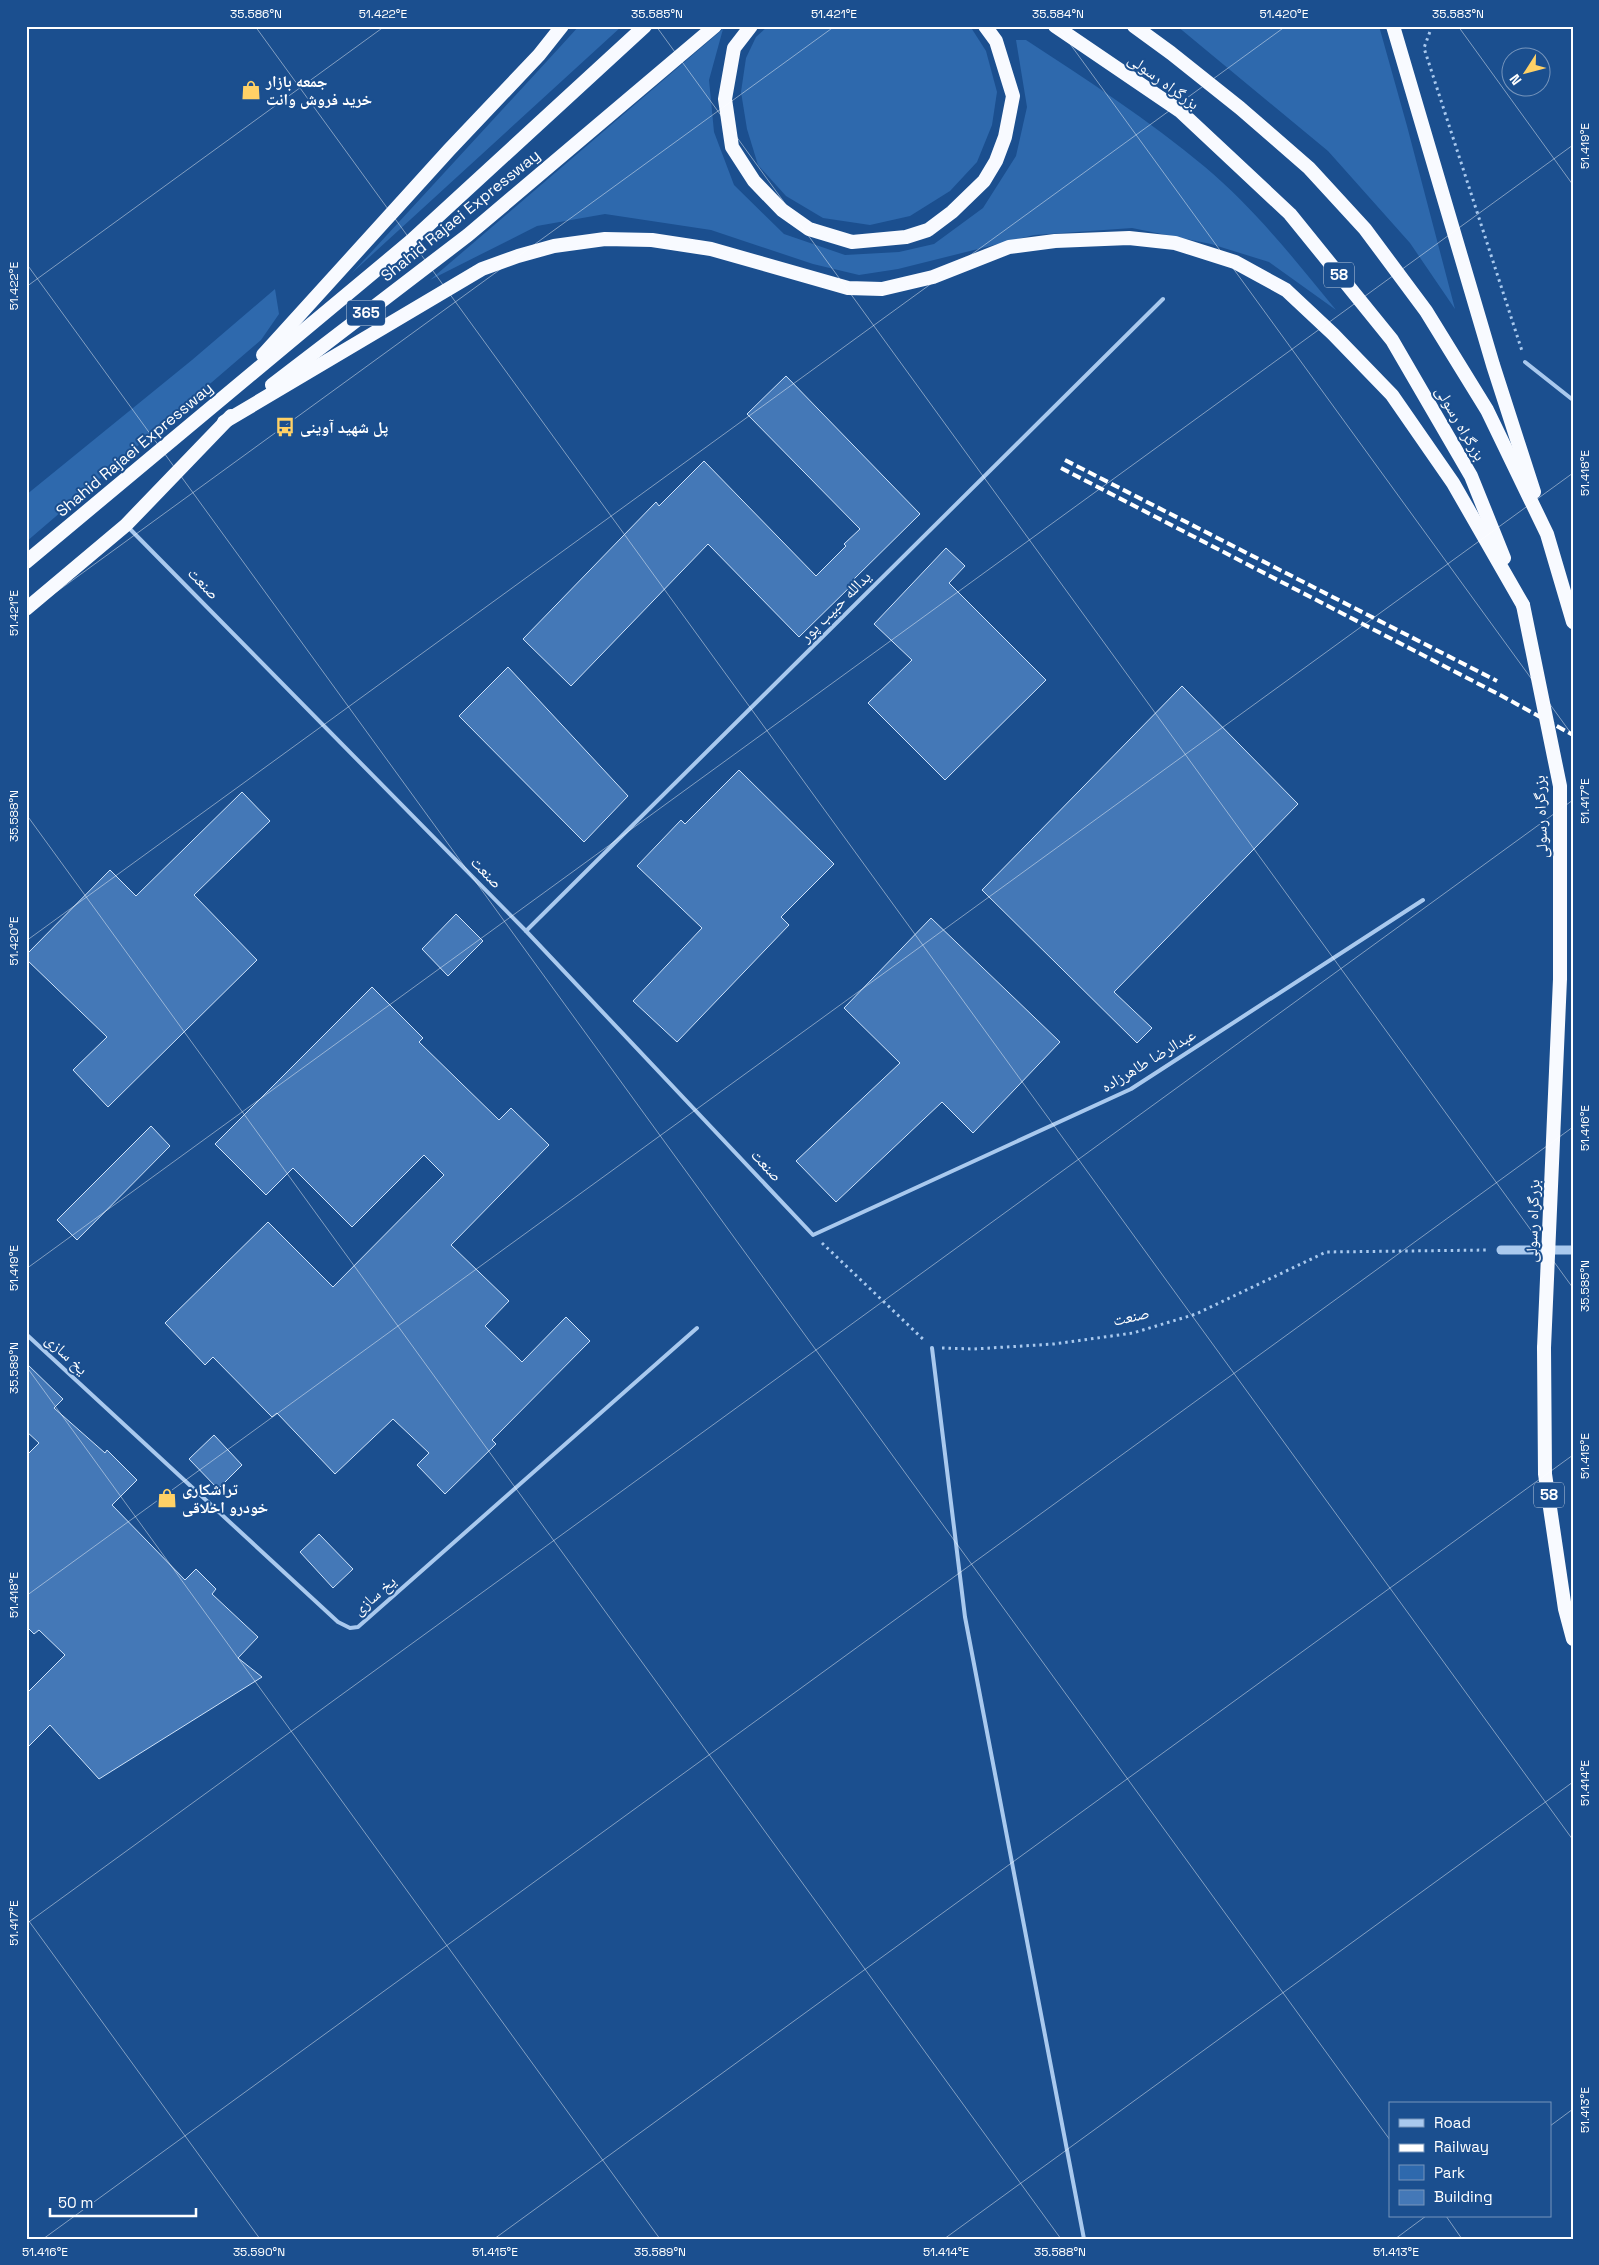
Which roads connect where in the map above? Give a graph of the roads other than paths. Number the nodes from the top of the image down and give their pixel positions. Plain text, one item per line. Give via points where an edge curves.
1 (562, 26) edge
2 (645, 26) edge
3 (715, 26) edge
4 (752, 26) edge
5 (985, 26) edge
6 (1055, 26) edge
7 (1134, 26) edge
8 (1393, 26) edge
9 (1162, 299) dead end
10 (1525, 362) road end
11 (227, 395) junction
12 (1573, 400) edge
13 (224, 422) junction
14 (126, 525) junction
15 (1547, 534) junction
16 (26, 562) edge
17 (1523, 605) junction
18 (26, 609) edge
19 (1573, 622) edge
20 (1423, 900) dead end
21 (526, 931) junction
22 (813, 1235) joint
23 (1501, 1250) road end
24 (1573, 1250) edge
25 (696, 1328) dead end
26 (26, 1334) edge
27 (932, 1348) road end
28 (1573, 1639) edge
29 (1084, 2239) edge

1 - 11 highway
2 - 11 highway, Shahid Rajaei Expressway / 365 via 411,241
3 - 13 highway, Shahid Rajaei Expressway / 365 via 468,235
4 - 5 highway via 734,48 725,99 732,147 754,181 782,210 809,229 852,242 906,237 928,230 984,181 1005,137 1012,96 996,41
6 - 17 highway, بزرگراه رسولی / 58 via 1180,111 1290,214 1392,340 1471,476
7 - 15 highway, بزرگراه رسولی via 1171,52 1309,168 1365,229 1426,312 1487,410
8 - 15 highway via 1493,365
9 - 21 lane, یدالله حبیب پور
10 - 12 lane
11 - 16 highway, Shahid Rajaei Expressway / 365
13 - 14 highway, Shahid Rajaei Expressway / 365
13 - 17 highway via 482,270 554,246 605,239 652,240 711,249 848,288 882,289 933,277 1009,247 1055,240 1129,238 1175,243 1235,262 1286,290 1392,395 1453,483
14 - 18 highway, Shahid Rajaei Expressway / 365
14 - 21 lane, صنعت
15 - 19 highway, بزرگراه رسولی
17 - 28 highway, بزرگراه رسولی / 58, bridge via 1560,786 1560,979 1544,1348 1546,1474 1565,1609
20 - 22 lane, عبدالرضا طاهرزاده via 1131,1088
21 - 22 lane, صنعت
23 - 24 street
25 - 26 lane, یخ سازی via 358,1626 350,1628 338,1622
27 - 29 lane via 966,1617

